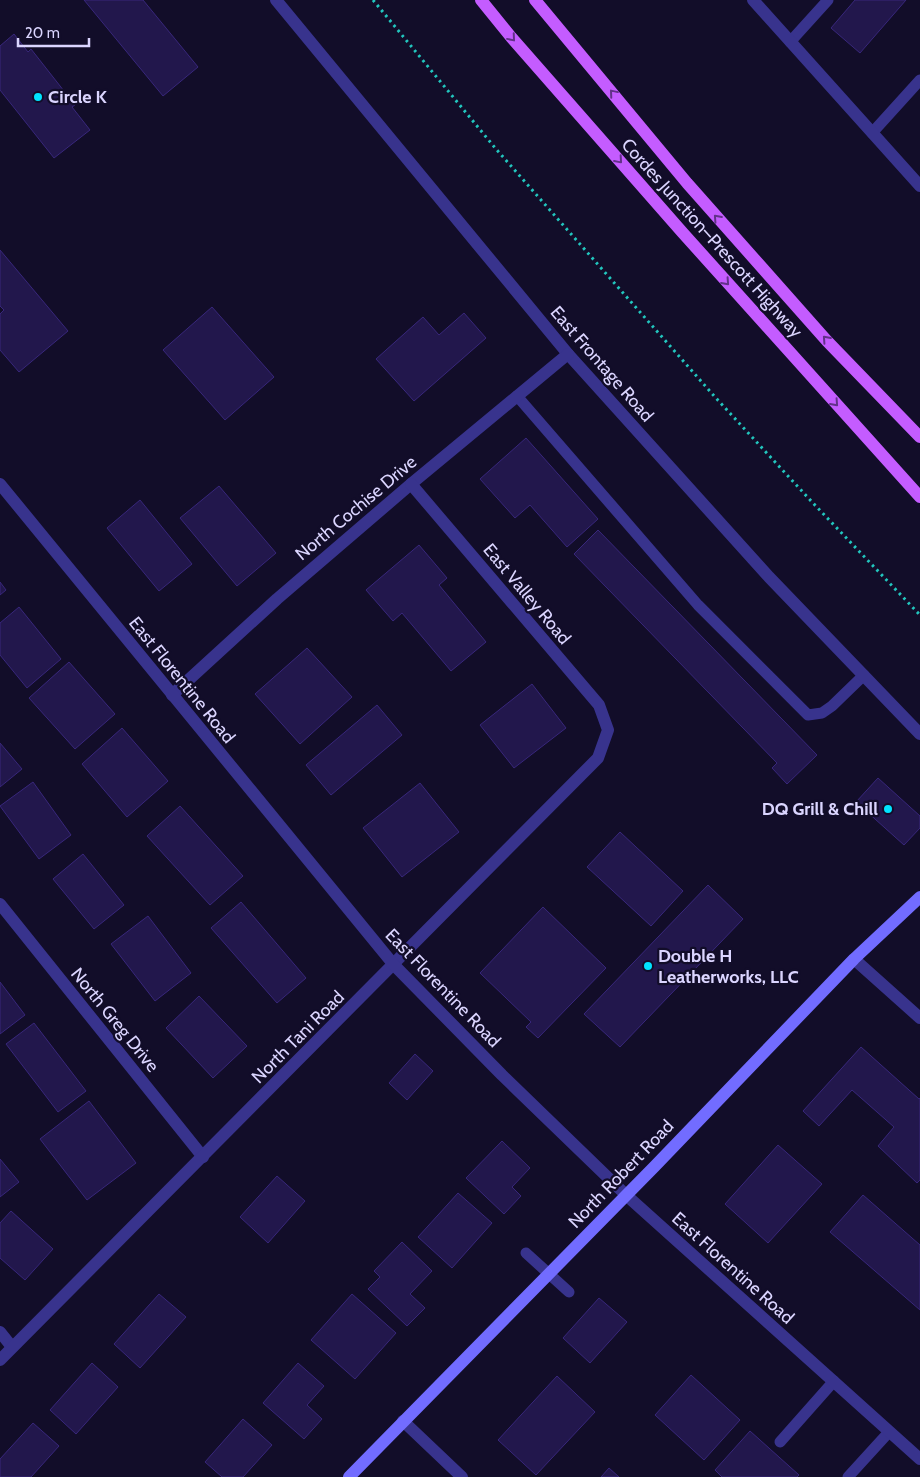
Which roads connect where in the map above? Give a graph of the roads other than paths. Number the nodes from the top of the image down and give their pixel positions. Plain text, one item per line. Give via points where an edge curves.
1 (276, 0) edge
2 (481, 0) edge
3 (535, 0) edge
4 (828, 0) edge
5 (758, 2) edge
6 (790, 42) junction
7 (920, 80) edge
8 (916, 93) edge
9 (872, 133) junction
10 (920, 186) edge
11 (568, 354) junction
12 (517, 396) junction
13 (920, 437) edge
14 (0, 484) edge
15 (411, 484) junction
16 (920, 497) edge
17 (864, 675) junction
18 (172, 696) junction
19 (608, 730) joint
20 (920, 734) edge
21 (920, 897) edge
22 (0, 904) edge
23 (854, 959) junction
24 (394, 965) junction
25 (920, 1018) edge
26 (203, 1157) junction
27 (626, 1195) junction
28 (526, 1253) dead end
29 (548, 1274) junction
30 (569, 1292) dead end
31 (0, 1332) edge
32 (12, 1347) junction
33 (0, 1360) edge
34 (834, 1381) junction
35 (403, 1421) junction
36 (889, 1432) junction
37 (780, 1442) dead end
38 (920, 1459) edge
39 (349, 1477) edge
40 (462, 1477) edge
41 (848, 1477) edge

1 - 11 street, East Frontage Road
2 -> 16 main road, Cordes Junction–Prescott Highway via 682,232
13 -> 3 main road, Cordes Junction–Prescott Highway via 827,341 687,183
4 - 6 lane
5 - 6 street
6 - 9 street
7 - 8 lane
8 - 9 lane
9 - 10 street
11 - 12 street, North Cochise Drive
11 - 17 street, East Frontage Road via 769,577
12 - 15 street, North Cochise Drive
12 - 17 lane via 698,605 808,715 822,713 832,706
14 - 18 street, East Florentine Road
15 - 18 street, North Cochise Drive via 277,599
15 - 19 street, East Valley Road via 599,706
17 - 20 street, East Frontage Road
18 - 24 street, East Florentine Road
19 - 24 street, North Tani Road via 598,758
21 - 23 main road, North Robert Road
22 - 26 street, North Greg Drive
23 - 25 street
23 - 27 main road, North Robert Road
24 - 26 street, North Tani Road
24 - 27 street, East Florentine Road
26 - 32 street, North Tani Road
27 - 29 main road, North Robert Road
27 - 34 street, East Florentine Road
28 - 29 lane
29 - 30 lane
29 - 35 main road, North Robert Road
31 - 32 street
32 - 33 street, North Tani Road
34 - 36 street, East Florentine Road
34 - 37 lane
35 - 39 main road, North Robert Road
35 - 40 street
36 - 38 street, East Florentine Road
36 - 41 lane

